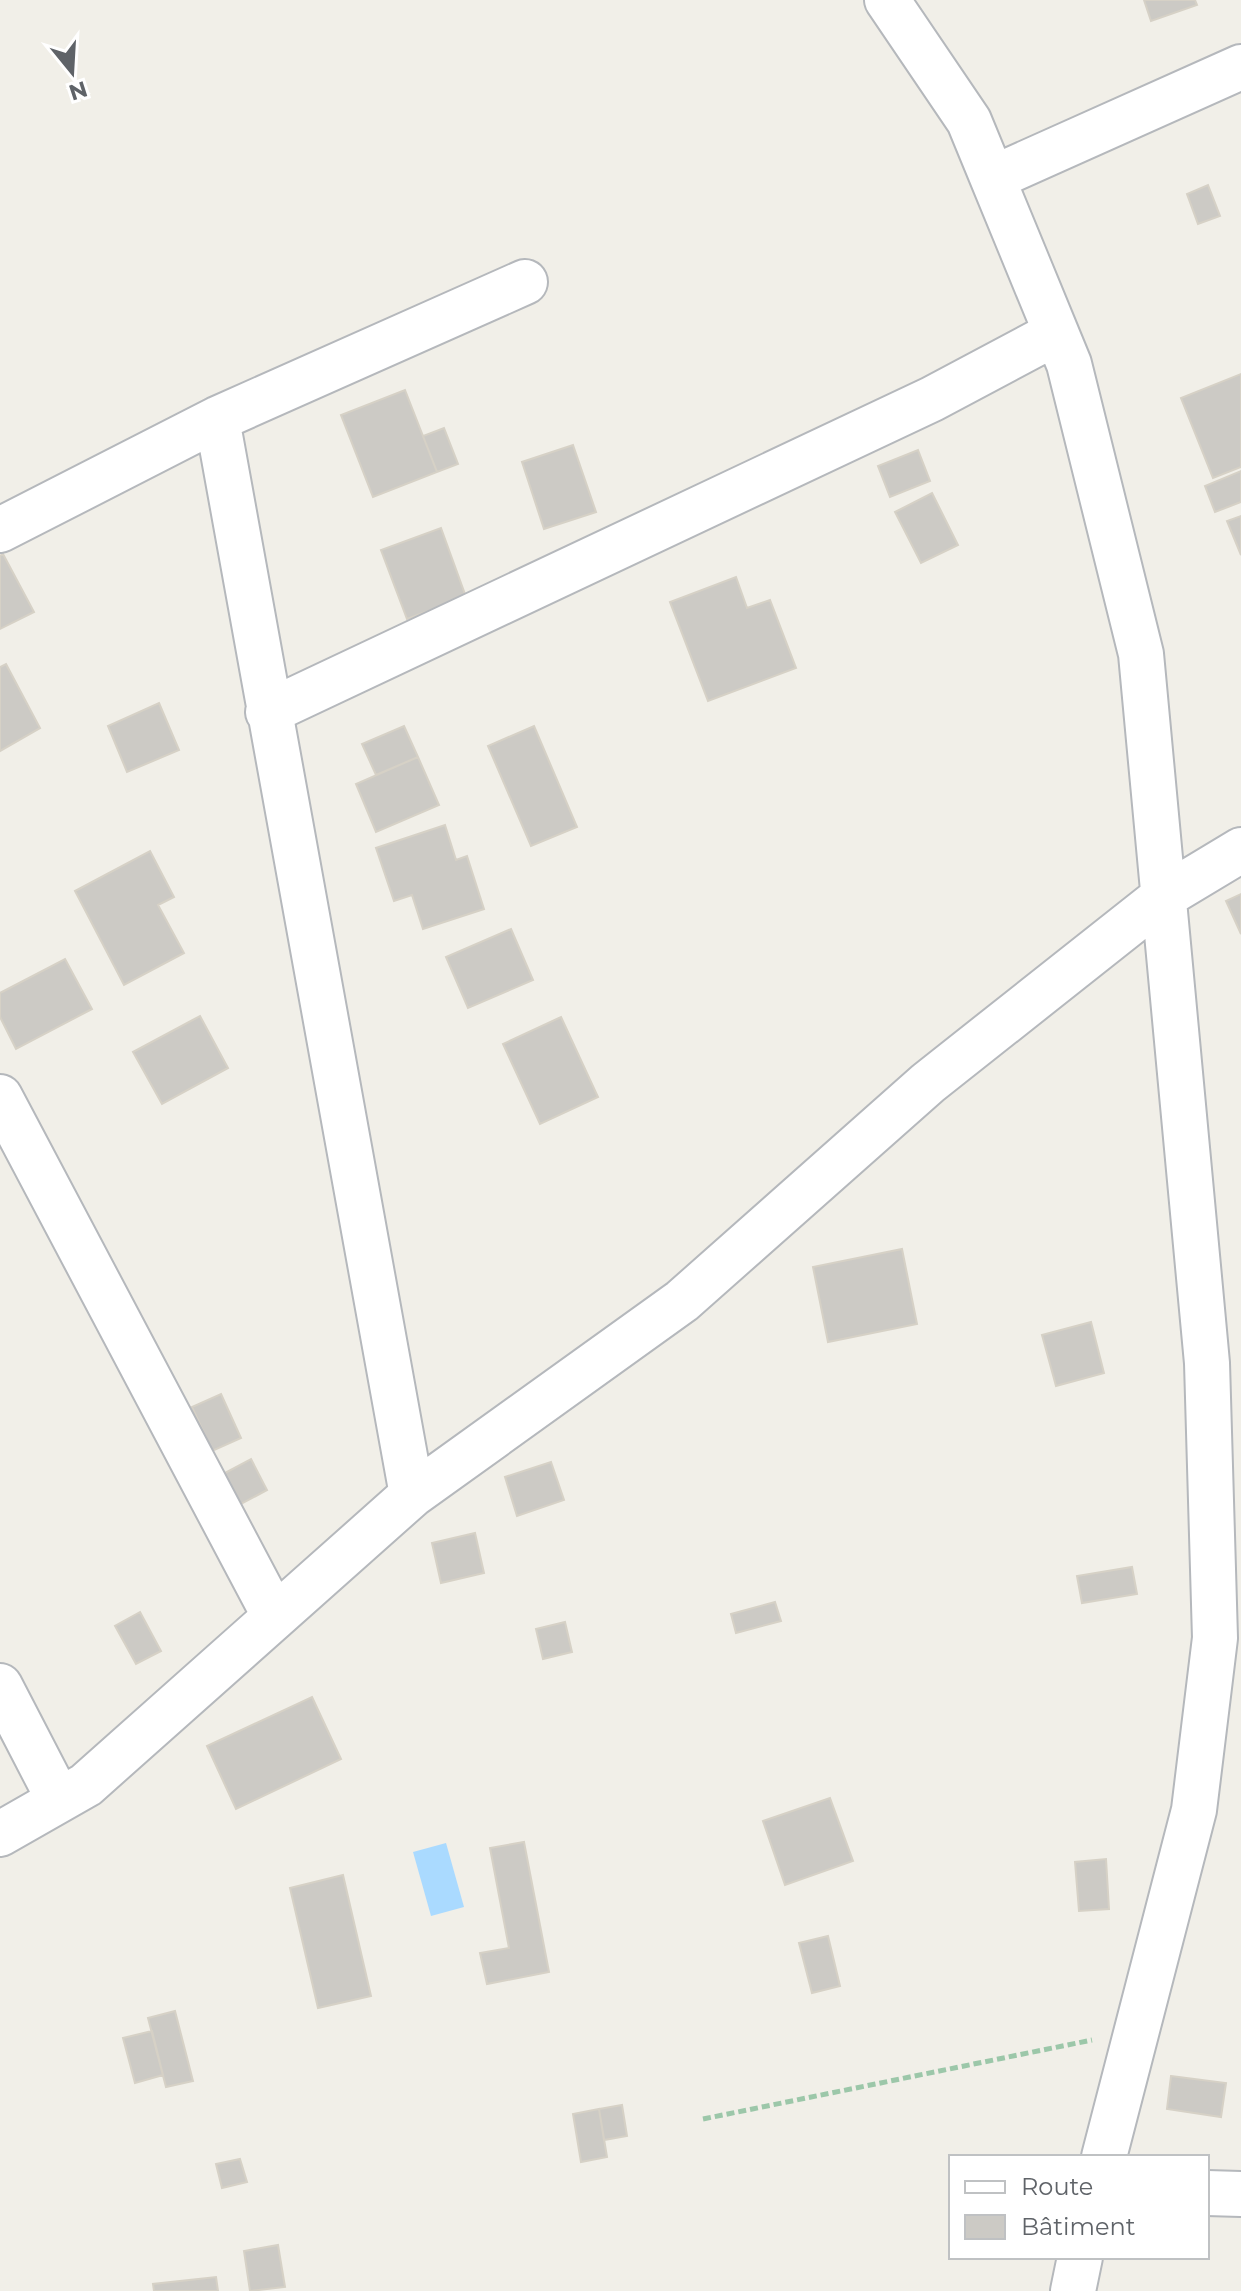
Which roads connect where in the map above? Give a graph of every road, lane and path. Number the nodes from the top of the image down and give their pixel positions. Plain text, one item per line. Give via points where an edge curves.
1 (887, 0) edge
2 (1241, 67) edge
3 (993, 178) junction
4 (525, 282) dead end
5 (1056, 333) junction
6 (217, 419) junction
7 (0, 530) edge
8 (268, 712) junction
9 (1241, 850) edge
10 (1163, 897) junction
11 (0, 1097) edge
12 (412, 1495) junction
13 (275, 1617) junction
14 (0, 1686) edge
15 (59, 1800) junction
16 (0, 1834) edge
17 (1136, 2031) junction
18 (703, 2119) dead end
19 (1105, 2155) edge
20 (1209, 2193) edge
21 (1241, 2194) edge
22 (1080, 2259) edge
23 (1073, 2291) edge

1 - 3 street via 969,121
2 - 3 street
3 - 5 street
4 - 6 street
5 - 8 street via 932,399
5 - 10 street via 1069,364 1141,654
6 - 7 street
6 - 8 street
8 - 12 street
9 - 10 street
10 - 12 street via 928,1083 682,1301
10 - 17 street via 1207,1363 1215,1638 1194,1810
11 - 13 street
12 - 13 street
13 - 15 street via 86,1785
14 - 15 street
15 - 16 street
17 - 18 path
17 - 19 street
20 - 21 street
22 - 23 street

